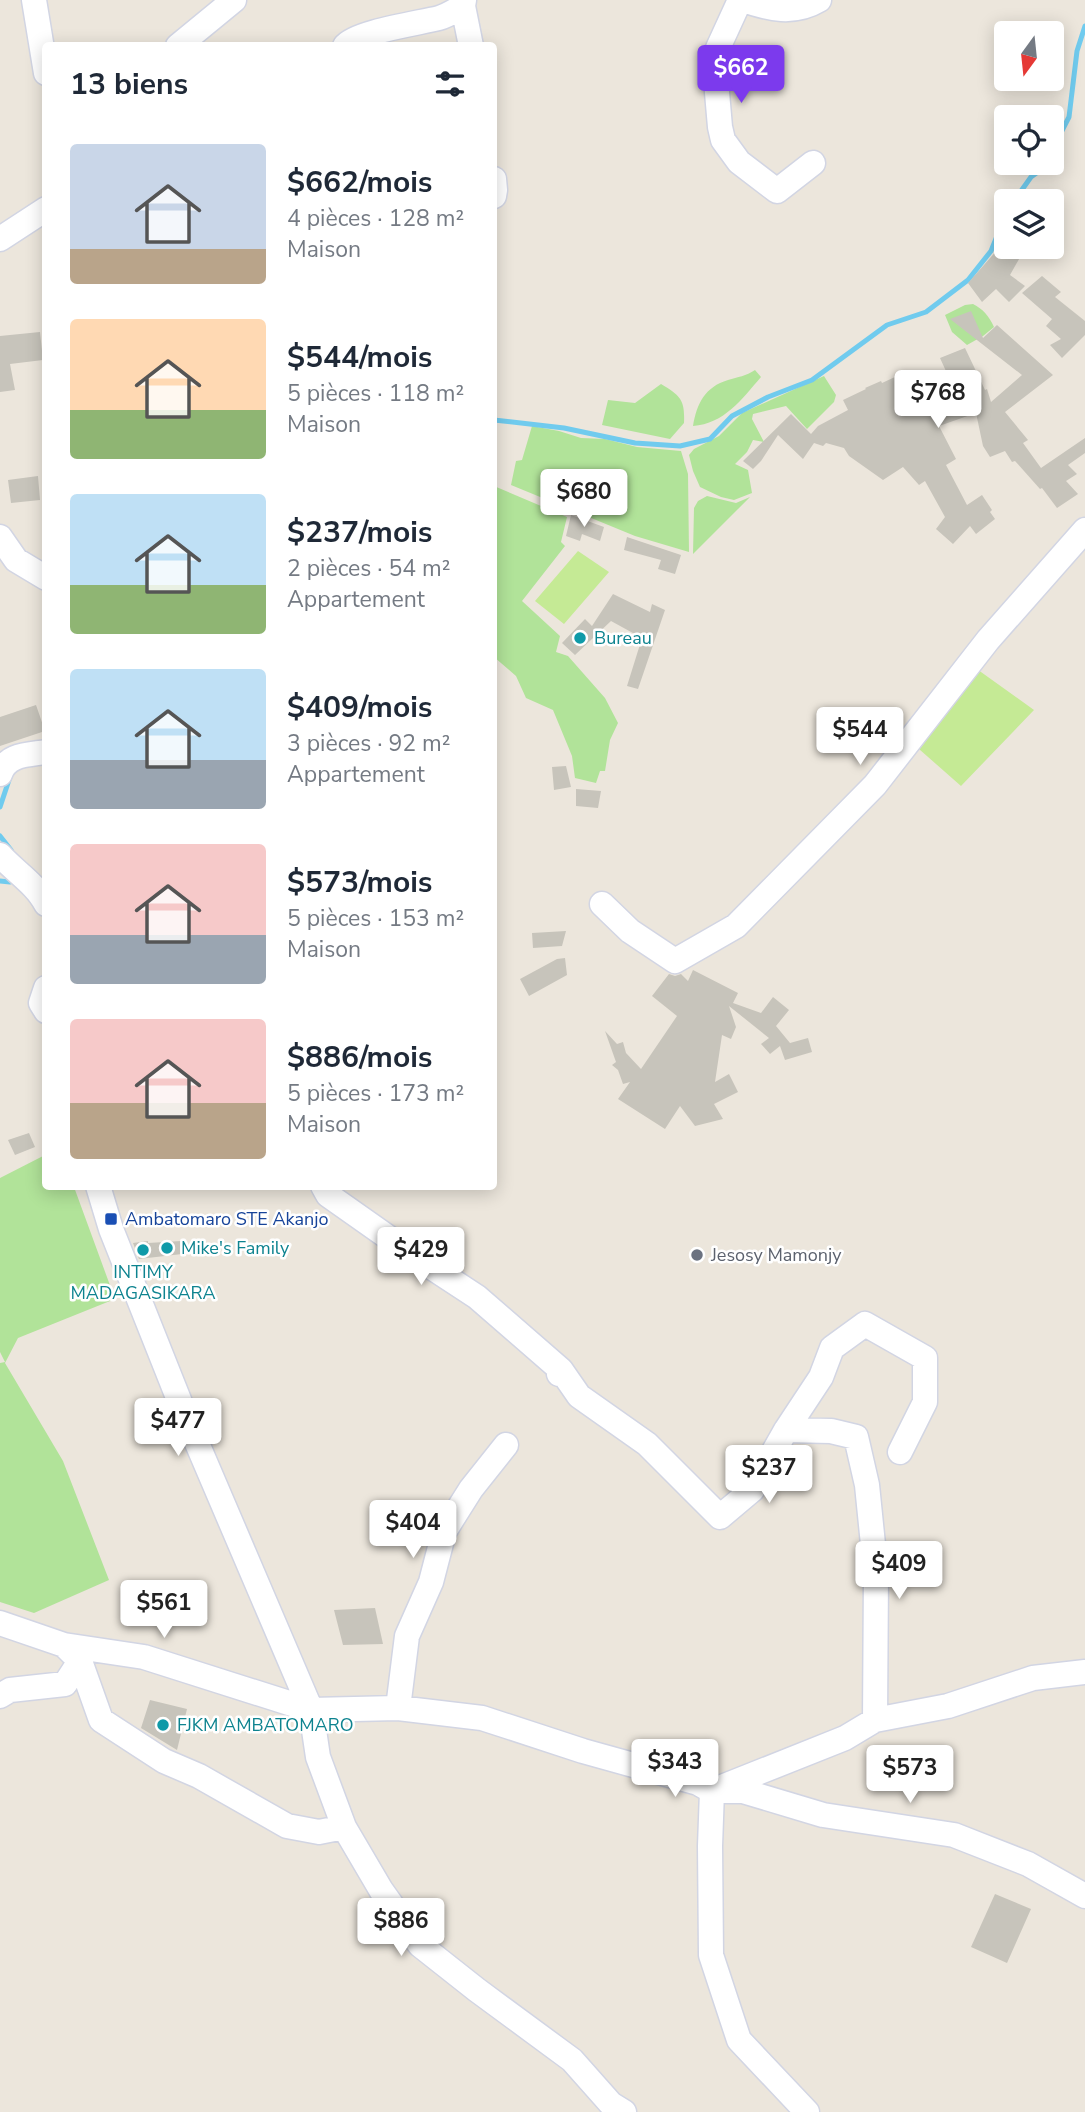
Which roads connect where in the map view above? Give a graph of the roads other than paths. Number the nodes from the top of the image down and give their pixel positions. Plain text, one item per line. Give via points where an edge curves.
1 (34, 0) edge
2 (234, 0) edge
3 (741, 0) edge
4 (819, 0) edge
5 (464, 3) edge
6 (183, 42) edge
7 (347, 42) edge
8 (470, 42) edge
9 (42, 49) edge
10 (813, 163) dead end
11 (42, 212) edge
12 (0, 239) edge
13 (1085, 530) edge
14 (0, 537) edge
15 (42, 576) edge
16 (42, 753) edge
17 (0, 774) edge
18 (13, 868) edge
19 (42, 899) edge
20 (602, 904) dead end
21 (99, 1190) edge
22 (325, 1190) edge
23 (786, 1430) junction
24 (506, 1445) dead end
25 (900, 1452) dead end
26 (0, 1623) edge
27 (72, 1653) junction
28 (1085, 1672) edge
29 (0, 1696) edge
30 (398, 1708) junction
31 (311, 1710) junction
32 (875, 1720) junction
33 (712, 1791) junction
34 (344, 1827) junction
35 (1085, 1896) edge
36 (624, 2112) edge
37 (807, 2112) edge

1 - 9 street
2 - 6 street
3 - 4 street via 789,10
3 - 10 street via 716,60 723,140 739,162 777,191
5 - 7 street via 442,18
5 - 8 street
11 - 12 street
13 - 20 street via 988,640 875,785 736,926 675,961
14 - 15 street via 16,561
16 - 17 street via 15,757
18 - 19 street
21 - 31 street via 185,1415
22 - 23 street via 477,1297 560,1372 579,1396 647,1444 720,1517 752,1490
23 - 25 street via 821,1377 832,1348 865,1324 925,1358 925,1402
23 - 32 street via 856,1437 867,1485 876,1574
24 - 30 street via 444,1532 431,1582 407,1636
26 - 27 street
27 - 29 street via 65,1684 10,1690
27 - 31 street via 144,1657
27 - 34 street via 101,1720 164,1761 287,1826 319,1832
28 - 32 street via 1033,1678 948,1706
30 - 31 street
30 - 33 street via 482,1718
31 - 34 street via 318,1757
32 - 33 street via 845,1738
33 - 35 street via 743,1791 823,1815 954,1835 1028,1864
33 - 37 street via 711,1955 739,2040
34 - 36 street via 420,1945 572,2060 611,2104

